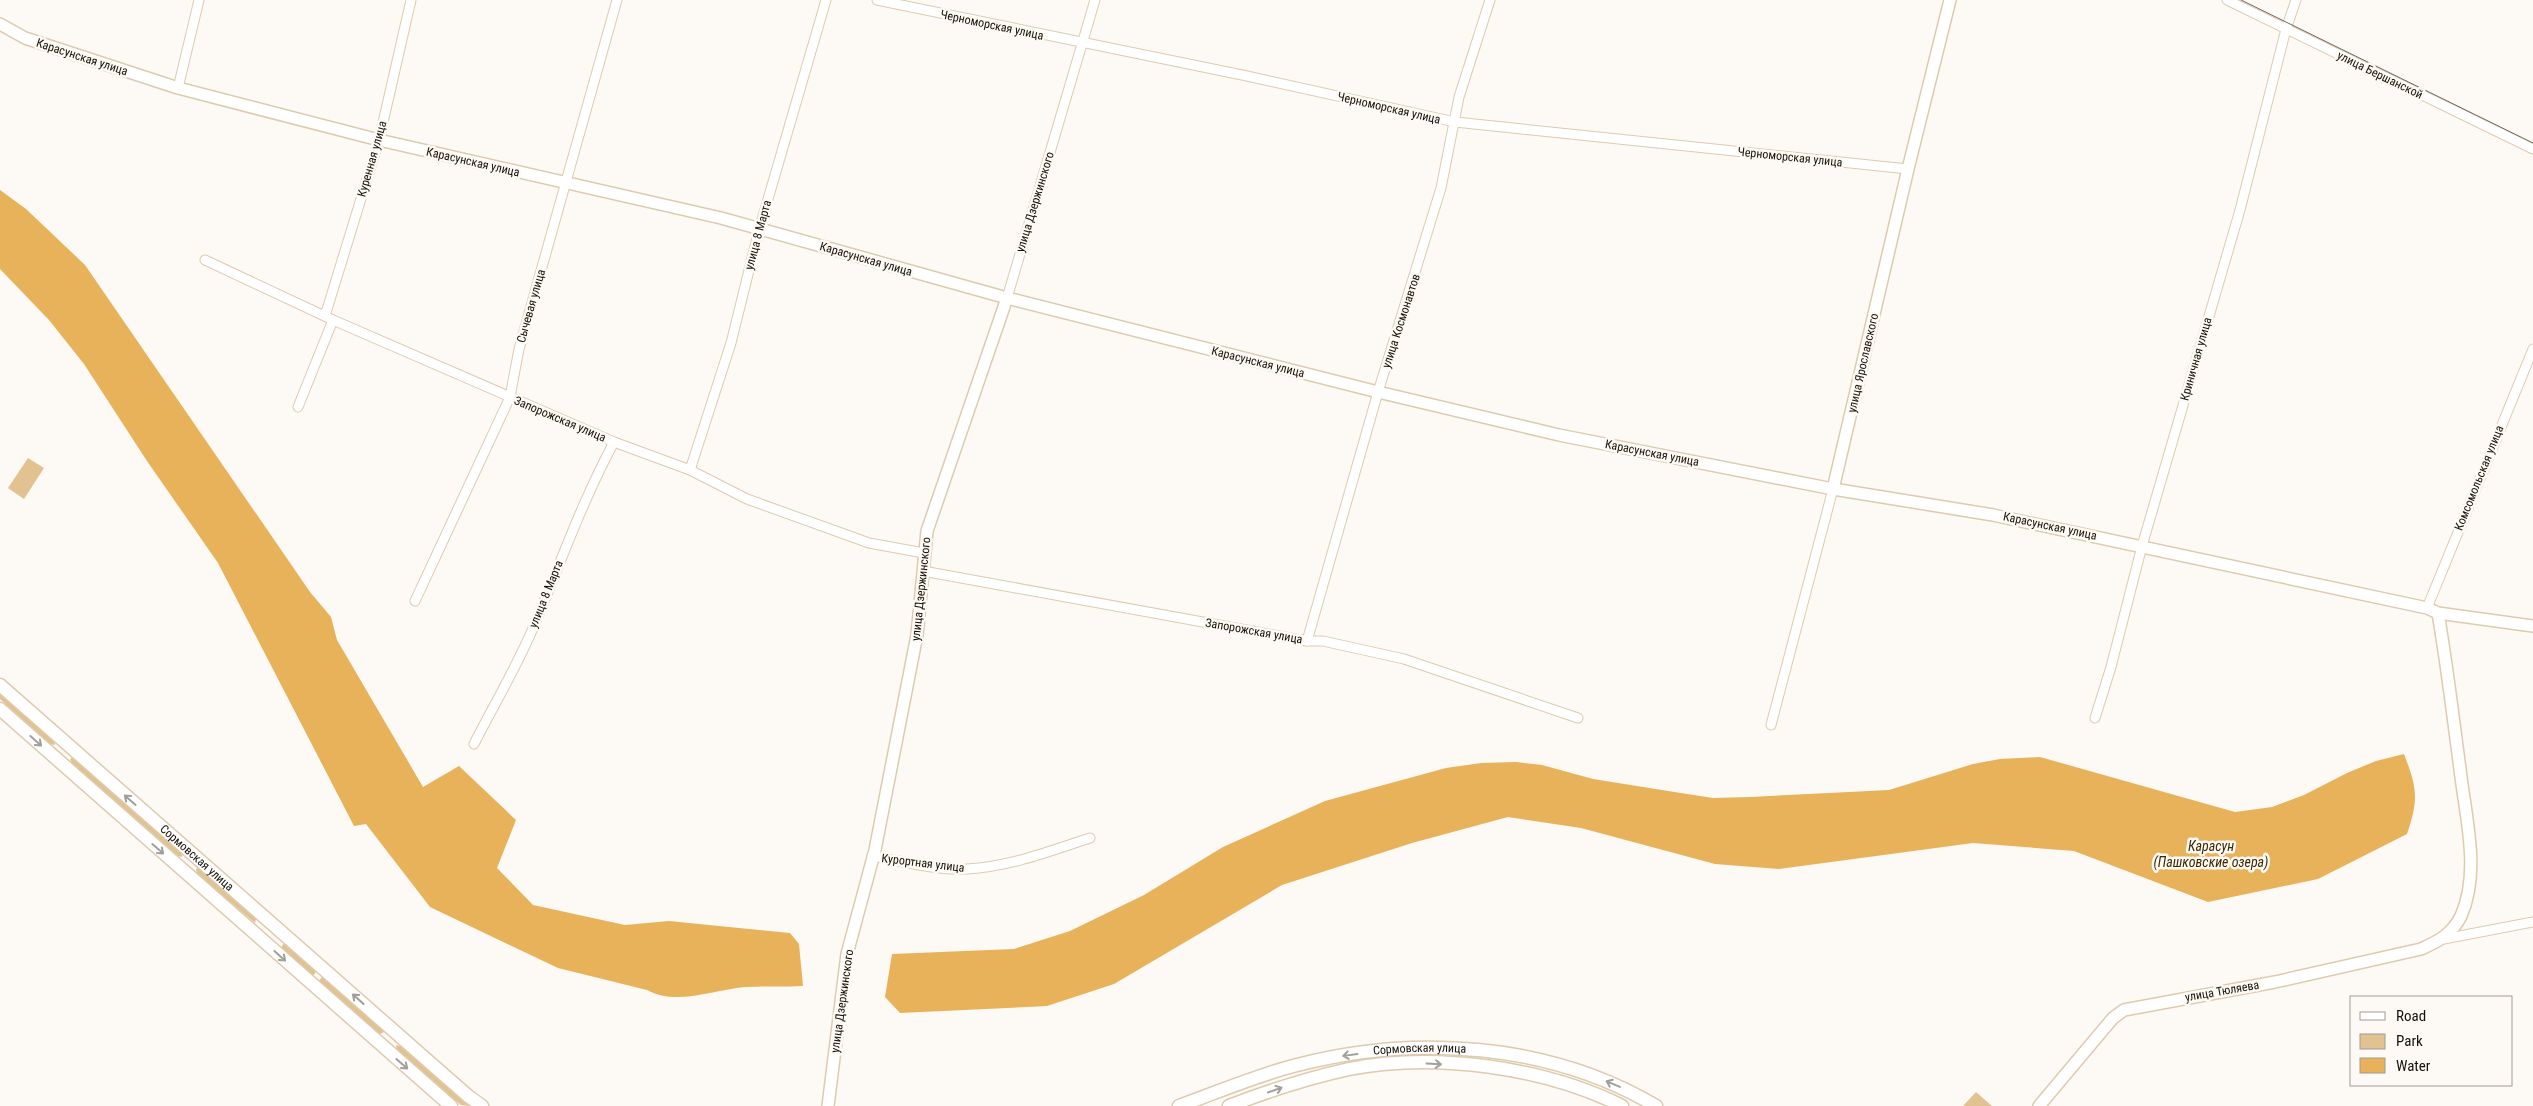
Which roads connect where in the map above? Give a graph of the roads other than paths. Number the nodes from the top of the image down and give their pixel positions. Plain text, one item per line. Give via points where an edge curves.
1 (200, 0) edge
2 (411, 0) edge
3 (617, 0) edge
4 (826, 0) edge
5 (877, 0) edge
6 (1096, 0) edge
7 (1490, 0) edge
8 (1950, 0) edge
9 (2227, 0) edge
10 (2296, 0) edge
11 (0, 24) edge
12 (2286, 29) junction
13 (1082, 44) junction
14 (178, 88) junction
15 (1455, 122) junction
16 (379, 140) junction
17 (2533, 149) edge
18 (1908, 169) junction
19 (567, 184) junction
20 (759, 230) junction
21 (204, 260) dead end
22 (1007, 298) junction
23 (329, 318) junction
24 (2533, 349) edge
25 (1378, 392) junction
26 (510, 397) junction
27 (298, 407) dead end
28 (614, 442) junction
29 (690, 470) junction
30 (1833, 489) junction
31 (2142, 546) junction
32 (924, 553) junction
33 (923, 571) junction
34 (416, 601) dead end
35 (2427, 608) junction
36 (2438, 613) junction
37 (2533, 626) edge
38 (1307, 641) junction
39 (0, 685) edge
40 (0, 709) edge
41 (1578, 718) dead end
42 (2095, 718) dead end
43 (1770, 725) dead end
44 (474, 744) dead end
45 (67, 745) junction
46 (56, 758) junction
47 (1090, 838) dead end
48 (872, 856) junction
49 (2533, 922) edge
50 (2444, 939) junction
51 (394, 1031) junction
52 (381, 1046) junction
53 (1302, 1064) junction
54 (1306, 1080) junction
55 (451, 1106) edge
56 (482, 1106) edge
57 (828, 1106) edge
58 (1180, 1106) edge
59 (1229, 1106) edge
60 (1622, 1106) edge
61 (1656, 1106) edge
62 (2039, 1106) edge

1 - 14 street
2 - 16 street, Куренная улица
3 - 19 street, Сычевая улица
4 - 20 street, улица 8 Марта
5 - 13 street, Черноморская улица
6 - 13 street, улица Дзержинского
7 - 15 street, улица Космонавтов via 1459,97
8 - 18 street, улица Ярославского
9 - 12 street, улица Бершанской
10 - 12 street, Криничная улица
11 - 14 street, Карасунская улица via 25,38
12 - 17 street, улица Бершанской
12 - 31 street, Криничная улица via 2240,210
13 - 15 street, Черноморская улица
13 - 22 street, улица Дзержинского
14 - 16 street, Карасунская улица
15 - 18 street, Черноморская улица
15 - 25 street, улица Космонавтов via 1441,188
16 - 19 street, Карасунская улица
16 - 23 street, Куренная улица
18 - 30 street, улица Ярославского
19 - 20 street, Карасунская улица via 721,218
19 - 26 street, Сычевая улица via 519,349
20 - 22 street, Карасунская улица
20 - 29 street, улица 8 Марта via 731,343
21 - 23 street, Запорожская улица
22 - 25 street, Карасунская улица
22 - 32 street, улица Дзержинского via 932,516
23 - 26 street, Запорожская улица
23 - 27 street, Куренная улица
24 - 35 street, Комсомольская улица
25 - 30 street, Карасунская улица via 1559,435
25 - 38 street, улица Космонавтов
26 - 28 street, Запорожская улица
26 - 34 street, Сычевая улица
28 - 29 street, Запорожская улица
28 - 44 street, улица 8 Марта via 592,482 536,622
29 - 32 street, Запорожская улица via 747,499 869,543
30 - 31 street, Карасунская улица via 1993,515
30 - 43 street, улица Ярославского
31 - 35 street, Карасунская улица
31 - 42 street, Криничная улица
32 - 33 street, улица Дзержинского
33 - 38 street, Запорожская улица
33 - 48 street, улица Дзержинского via 917,635
35 - 36 street, Карасунская улица
36 - 37 street, Карасунская улица
36 - 50 street via 2470,858 2467,896 2454,929
38 - 41 street, Запорожская улица via 1323,641 1404,659
39 - 45 main road, Сормовская улица
40 -> 46 main road, Сормовская улица
45 - 46 main road
51 -> 45 main road, Сормовская улица
46 -> 52 main road, Сормовская улица
47 - 48 street, Курортная улица via 1031,858 966,869
48 - 57 street, улица Дзержинского via 847,954
49 - 50 street
50 - 62 street, улица Тюляева via 2422,949 2275,982 2124,1010 2113,1018
51 - 52 main road
51 - 56 main road, Сормовская улица
52 -> 55 main road, Сормовская улица
53 - 54 main road
53 - 58 main road, Сормовская улица
61 -> 53 main road, Сормовская улица via 1576,1069 1493,1052 1459,1048 1406,1049
59 -> 54 main road, Сормовская улица
54 -> 60 main road, Сормовская улица via 1351,1069 1412,1063 1463,1065 1534,1075 1604,1097

